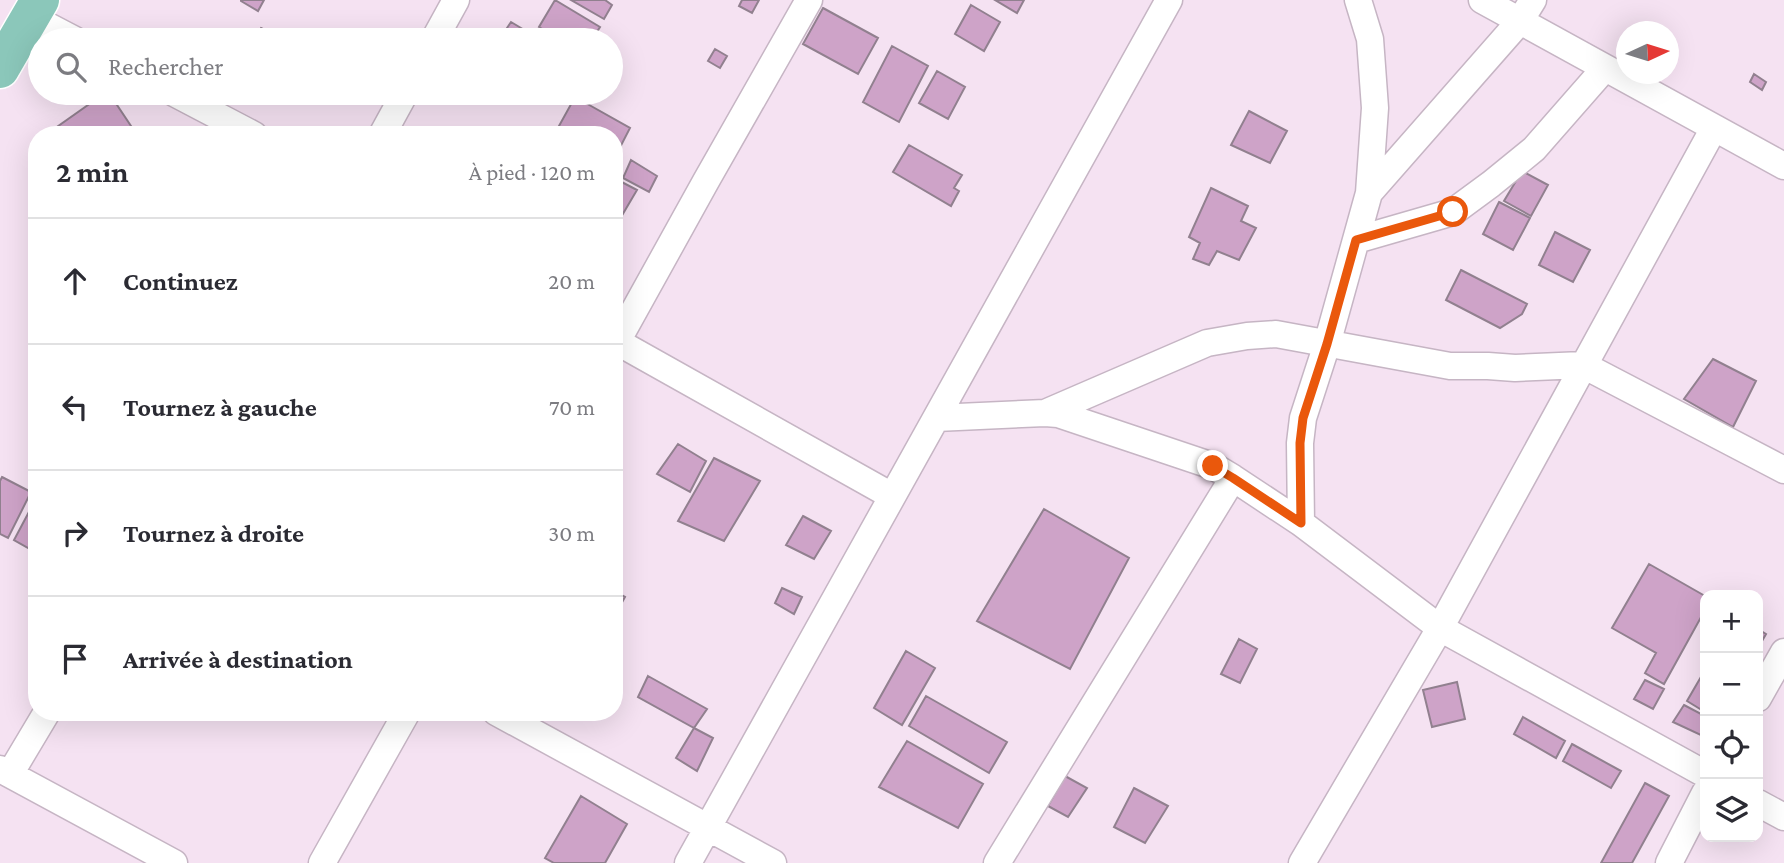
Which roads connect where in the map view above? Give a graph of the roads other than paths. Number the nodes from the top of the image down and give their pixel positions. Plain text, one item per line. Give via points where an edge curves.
1 (456, 0) edge
2 (809, 0) edge
3 (1169, 0) edge
4 (1358, 0) edge
5 (1482, 0) edge
6 (36, 9) edge
7 (1526, 11) edge
8 (60, 28) edge
9 (441, 28) edge
10 (4, 54) edge
11 (1605, 68) junction
12 (197, 105) edge
13 (398, 105) edge
14 (237, 126) edge
15 (387, 126) edge
16 (1714, 128) junction
17 (1784, 166) edge
18 (1369, 193) junction
19 (1356, 240) junction
20 (623, 329) edge
21 (1327, 344) junction
22 (623, 347) edge
23 (1583, 365) junction
24 (1045, 413) junction
25 (936, 418) junction
26 (1784, 470) edge
27 (1233, 478) junction
28 (892, 496) junction
29 (1301, 523) junction
30 (1440, 628) junction
31 (1784, 652) edge
32 (1763, 689) edge
33 (41, 721) edge
34 (402, 721) edge
35 (512, 721) edge
36 (5, 771) edge
37 (1700, 771) edge
38 (1700, 803) edge
39 (1763, 806) edge
40 (1784, 817) edge
41 (708, 828) junction
42 (174, 863) edge
43 (321, 863) edge
44 (688, 863) edge
45 (773, 863) edge
46 (997, 863) edge
47 (1302, 863) edge
48 (1669, 863) edge

1 - 9 street
2 - 20 street
3 - 25 street
4 - 18 street via 1370,39 1375,108
5 - 7 street
6 - 8 street
6 - 10 main road
7 - 11 street
7 - 18 street
11 - 16 street
11 - 19 street via 1534,149 1453,212
12 - 14 street
13 - 15 street
16 - 17 street
16 - 23 street
18 - 19 street
19 - 21 street
21 - 23 street via 1450,366
21 - 24 street via 1276,334 1208,343
21 - 29 street via 1303,418
22 - 28 street
23 - 26 street
23 - 30 street
24 - 25 street
24 - 27 street via 1213,466
25 - 28 street
27 - 29 street
27 - 46 street
28 - 41 street
29 - 30 street
30 - 37 street
30 - 47 street
31 - 32 street
33 - 36 street
34 - 43 street
35 - 41 street
36 - 42 street
38 - 48 street
39 - 40 street
41 - 44 street
41 - 45 street

